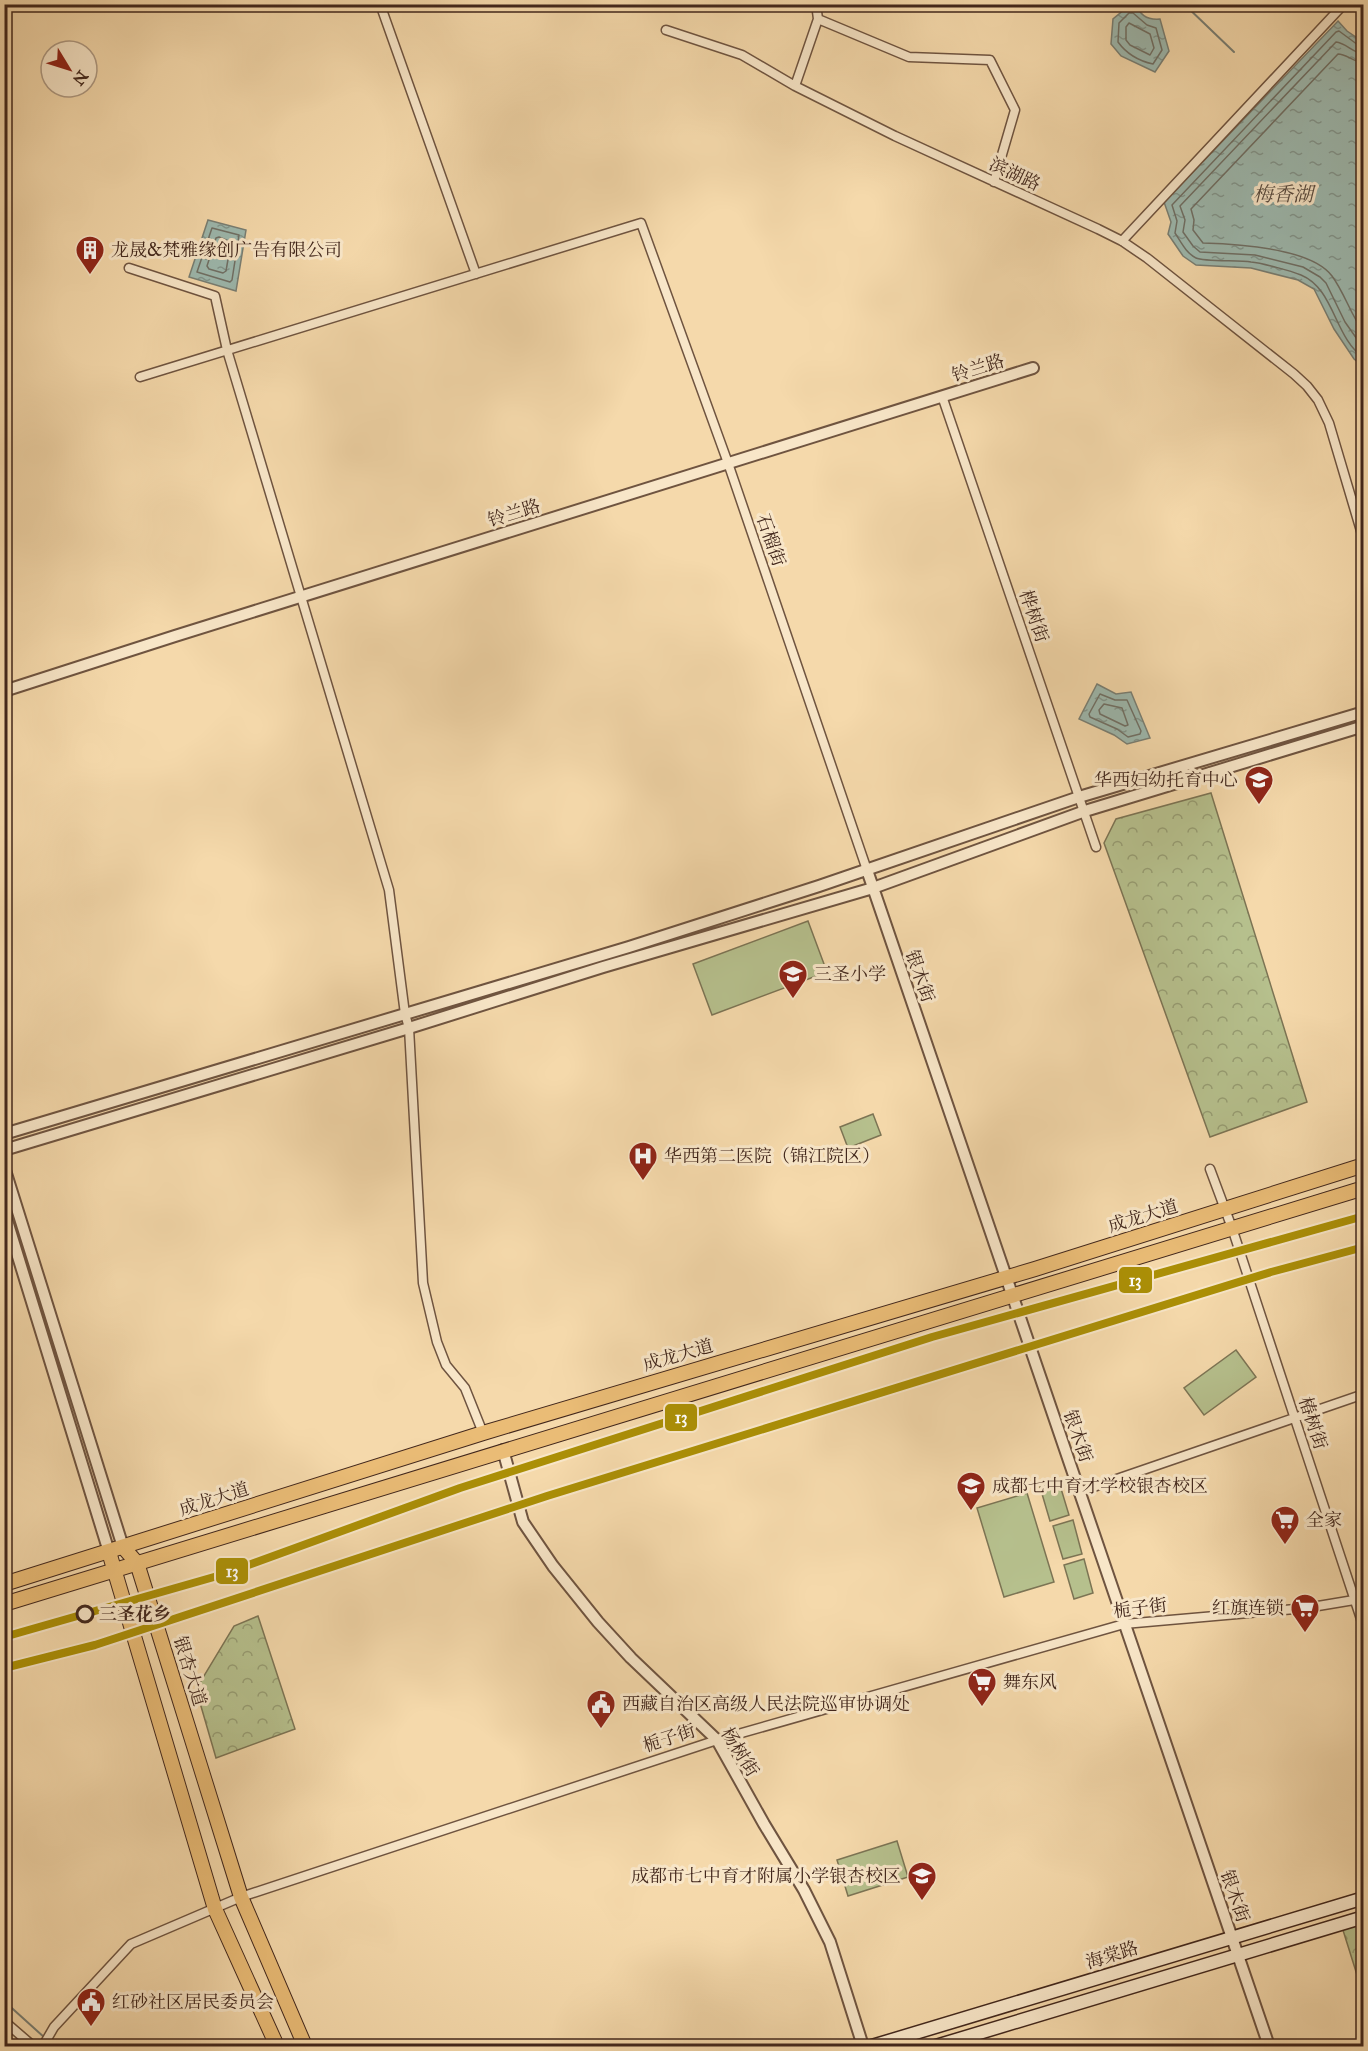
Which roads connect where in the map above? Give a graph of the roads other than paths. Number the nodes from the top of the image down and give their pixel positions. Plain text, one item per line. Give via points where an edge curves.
1 (380, 4) edge
2 (816, 4) edge
3 (1344, 4) edge
4 (818, 19) junction
5 (666, 30) dead end
6 (795, 86) junction
7 (994, 182) junction
8 (1122, 241) junction
9 (129, 268) dead end
10 (476, 273) junction
11 (227, 350) junction
12 (1034, 368) dead end
13 (140, 377) dead end
14 (942, 396) junction
15 (728, 463) junction
16 (1364, 541) edge
17 (302, 596) junction
18 (4, 692) edge
19 (1364, 712) edge
20 (1364, 726) edge
21 (1079, 797) junction
22 (1085, 811) junction
23 (1096, 847) dead end
24 (867, 870) junction
25 (873, 888) junction
26 (405, 1014) junction
27 (409, 1028) junction
28 (4, 1134) edge
29 (4, 1150) edge
30 (1364, 1165) edge
31 (4, 1167) edge
32 (1210, 1169) dead end
33 (1364, 1188) edge
34 (1224, 1209) junction
35 (4, 1211) edge
36 (1232, 1228) junction
37 (1006, 1277) junction
38 (1012, 1296) junction
39 (1364, 1394) edge
40 (1294, 1418) junction
41 (483, 1432) junction
42 (503, 1450) junction
43 (1079, 1492) junction
44 (123, 1547) junction
45 (108, 1552) junction
46 (137, 1563) junction
47 (114, 1571) junction
48 (4, 1584) edge
49 (1354, 1600) junction
50 (4, 1604) edge
51 (1124, 1624) junction
52 (1364, 1628) edge
53 (717, 1740) junction
54 (241, 1897) junction
55 (1364, 1898) edge
56 (215, 1909) junction
57 (1364, 1917) edge
58 (1232, 1937) junction
59 (1238, 1956) junction
60 (4, 2021) edge
61 (33, 2046) edge
62 (44, 2046) edge
63 (277, 2046) edge
64 (305, 2046) edge
65 (863, 2046) edge
66 (872, 2046) edge
67 (936, 2046) edge
68 (1269, 2046) edge

1 - 10 street
2 - 4 street
3 - 8 street
4 - 6 street
4 - 7 street via 909,57 990,60 1015,110
5 - 6 street, 滨湖路 via 741,55
6 - 7 street, 滨湖路
7 - 8 street, 滨湖路
8 - 16 street, 滨湖路 via 1294,374 1318,399 1329,423
9 - 11 street via 215,296
10 - 11 street
10 - 15 street, 石榴街 via 641,222
11 - 13 street
11 - 17 street
12 - 14 street, 铃兰路
14 - 15 street, 铃兰路
14 - 21 street, 桦树街
15 - 17 street, 铃兰路
15 - 24 street, 石榴街
17 - 18 street, 铃兰路
17 - 26 street via 389,890
19 - 21 street
20 - 22 street
21 - 22 street, 桦树街
21 - 24 street
22 - 23 street, 桦树街
22 - 25 street
24 - 25 street, 银木街
24 - 26 street
25 - 27 street
25 - 37 street, 银木街
26 - 27 street
26 - 28 street
27 - 29 street
27 - 41 street via 423,1283 446,1365 465,1388
30 - 34 main road, 成龙大道
31 - 44 street, 银杏大道
32 - 34 street
33 - 36 main road, 成龙大道
34 - 36 street
34 - 37 main road, 成龙大道
35 - 45 street
36 - 38 main road, 成龙大道
36 - 40 street, 椿树街
37 - 38 street, 银木街
37 - 41 main road, 成龙大道
38 - 42 main road, 成龙大道
38 - 43 street, 银木街
39 - 40 street
40 - 43 street
40 - 49 street, 椿树街
41 - 44 main road, 成龙大道
42 - 46 main road, 成龙大道
42 - 53 street, 杨树街 via 523,1522 553,1566 631,1658
43 - 51 street, 银木街
44 - 45 main road, 成龙大道
44 - 46 main road, 银杏大道
45 - 47 main road
45 - 48 main road, 成龙大道
46 - 47 main road, 成龙大道
46 - 54 main road, 银杏大道
47 - 50 main road, 成龙大道
47 - 56 main road
49 - 51 street, 栀子街
49 - 52 street, 椿树街
51 - 53 street, 栀子街
51 - 58 street, 银木街
53 - 54 street, 栀子街
53 - 65 street, 杨树街 via 830,1942
54 - 56 street, 栀子街
54 - 64 main road, 银杏大道
55 - 58 main road, 海棠路
56 - 62 street, 栀子街 via 131,1944 54,2027
56 - 63 main road
57 - 59 main road, 海棠路
58 - 59 street, 银木街
58 - 66 main road, 海棠路
59 - 67 main road, 海棠路
59 - 68 street, 银木街
60 - 61 street

